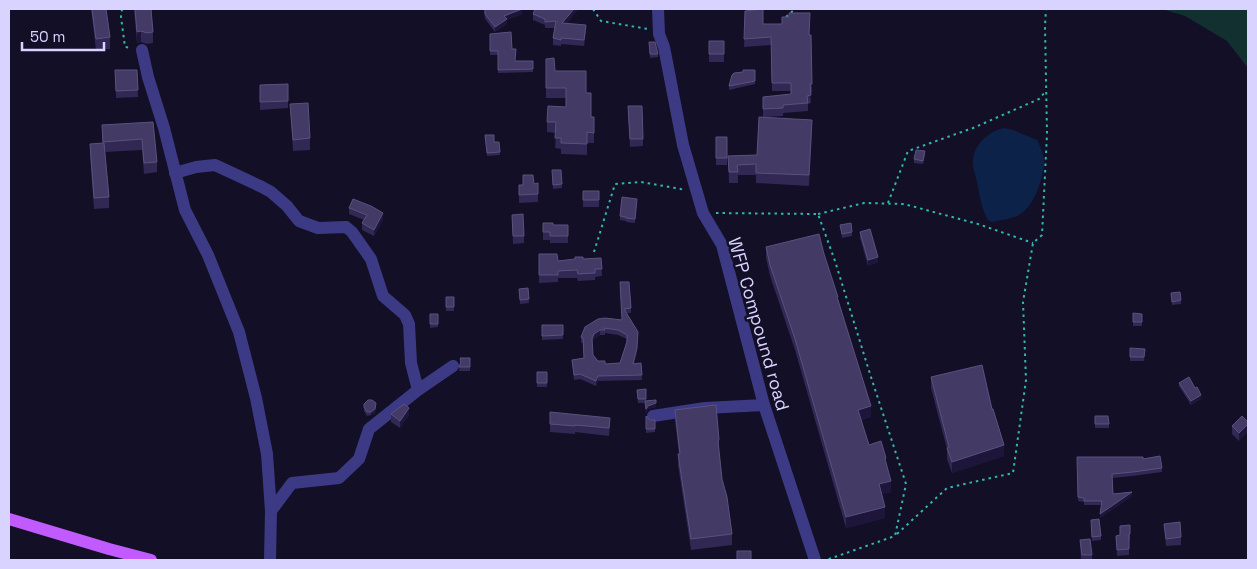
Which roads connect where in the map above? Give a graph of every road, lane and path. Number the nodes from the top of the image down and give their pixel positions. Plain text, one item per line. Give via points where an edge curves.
1 (122, 9) edge
2 (593, 9) edge
3 (658, 9) edge
4 (795, 9) edge
5 (1046, 9) edge
6 (785, 18) edge
7 (659, 34) junction
8 (142, 50) joint
9 (1047, 90) junction
10 (175, 173) junction
11 (686, 195) dead end
12 (888, 203) junction
13 (703, 213) junction
14 (818, 214) junction
15 (1033, 243) junction
16 (594, 252) dead end
17 (453, 366) dead end
18 (418, 390) junction
19 (764, 406) junction
20 (653, 416) dead end
21 (271, 511) junction
22 (9, 519) edge
23 (895, 536) junction
24 (151, 560) edge
25 (270, 560) edge
26 (815, 560) edge
27 (825, 560) edge

1 - 8 path via 126,46
2 - 7 path via 601,20 645,27
3 - 7 street, WFP Compound road
4 - 6 path
5 - 9 path
7 - 13 street, WFP Compound road via 683,145
8 - 10 street
9 - 12 path via 1039,99 973,128 908,151
9 - 15 path via 1048,134 1042,235
10 - 18 street via 215,165 271,192 298,221 318,228 346,228 352,232 370,259 383,296 405,315 409,324 411,363
10 - 21 street via 185,210 208,255 239,332 267,454
11 - 16 path via 681,190 641,182 615,184
12 - 14 path via 864,202
12 - 15 path via 904,204 978,224
13 - 14 path
13 - 19 street, WFP Compound road via 722,245
14 - 23 path via 906,484
15 - 23 path via 1023,302 1026,380 1013,473 947,488
17 - 18 street
18 - 21 street via 369,429 359,459 338,478 292,483
19 - 20 street via 705,408
19 - 26 street, WFP Compound road
21 - 25 street
22 - 24 main road
23 - 27 path

